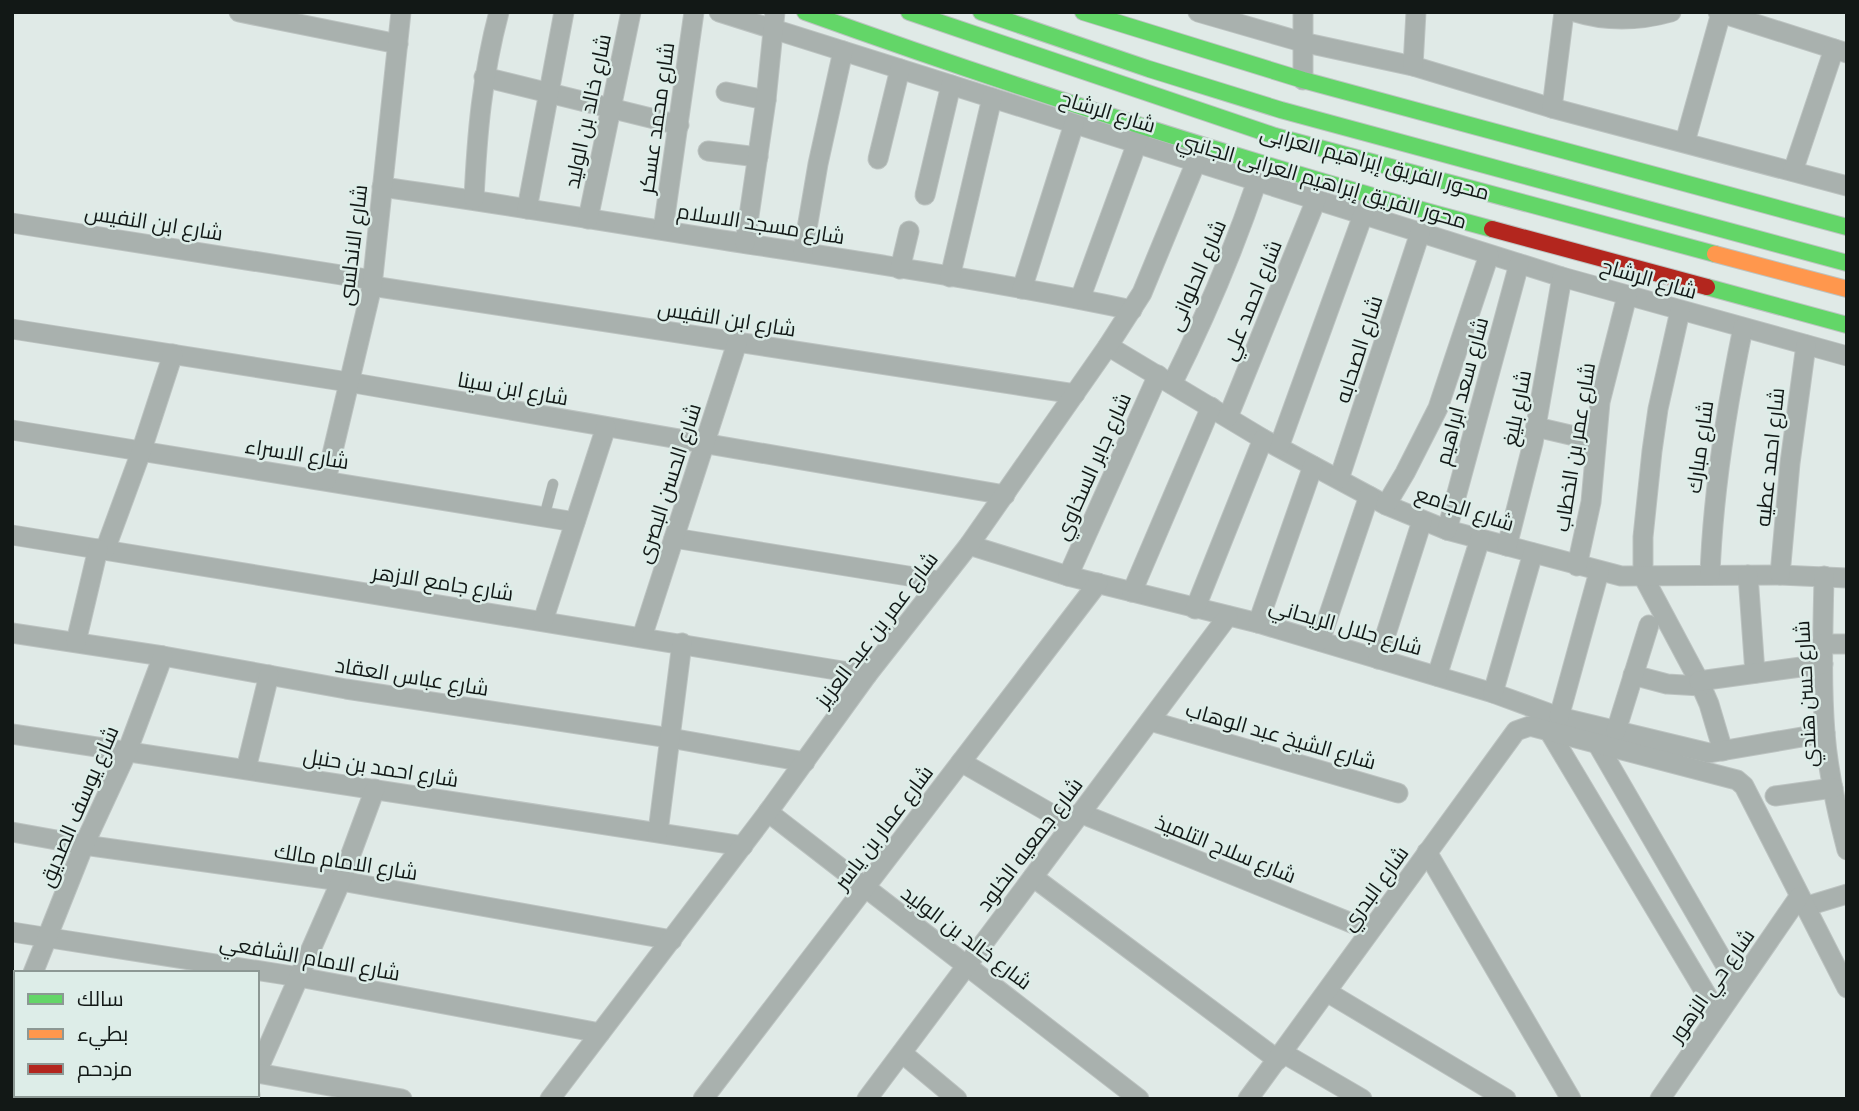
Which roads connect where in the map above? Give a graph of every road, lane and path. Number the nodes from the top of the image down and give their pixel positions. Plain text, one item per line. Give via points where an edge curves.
1 (240, 12) edge
2 (401, 12) edge
3 (499, 12) edge
4 (564, 12) edge
5 (631, 12) edge
6 (694, 12) edge
7 (719, 12) edge
8 (805, 12) edge
9 (909, 12) edge
10 (981, 12) edge
11 (1083, 12) edge
12 (1198, 12) edge
13 (1303, 12) edge
14 (1416, 12) edge
15 (1564, 12) edge
16 (1575, 12) edge
17 (1671, 12) edge
18 (1719, 13) edge
19 (774, 21) edge
20 (1112, 22) junction
21 (1302, 42) junction
22 (398, 44) junction
23 (843, 51) junction
24 (1840, 51) edge
25 (1413, 66) junction
26 (900, 69) junction
27 (484, 77) junction
28 (1303, 80) junction
29 (951, 85) junction
30 (726, 92) dead end
31 (1222, 92) junction
32 (550, 93) junction
33 (992, 98) junction
34 (766, 100) junction
35 (611, 108) junction
36 (1552, 108) junction
37 (1074, 124) junction
38 (679, 125) junction
39 (1140, 135) junction
40 (1685, 142) junction
41 (708, 151) dead end
42 (758, 157) junction
43 (878, 159) dead end
44 (1196, 162) junction
45 (1793, 171) junction
46 (1257, 181) junction
47 (1847, 186) edge
48 (383, 187) junction
49 (925, 195) dead end
50 (474, 199) junction
51 (1316, 200) junction
52 (1366, 206) junction
53 (527, 209) junction
54 (588, 219) junction
55 (12, 223) edge
56 (1847, 228) edge
57 (663, 230) junction
58 (909, 231) dead end
59 (1420, 233) junction
60 (745, 243) junction
61 (803, 252) junction
62 (1489, 255) junction
63 (1847, 262) edge
64 (1519, 264) junction
65 (900, 269) junction
66 (950, 277) junction
67 (1562, 277) junction
68 (372, 283) junction
69 (1022, 289) junction
70 (1847, 289) edge
71 (1627, 296) junction
72 (1080, 299) junction
73 (1132, 310) junction
74 (1680, 311) junction
75 (1847, 325) edge
76 (1743, 327) junction
77 (12, 328) edge
78 (737, 343) junction
79 (1806, 345) junction
80 (1108, 346) junction
81 (173, 354) junction
82 (1847, 356) edge
83 (1165, 380) junction
84 (348, 382) junction
85 (1075, 394) junction
86 (1219, 412) junction
87 (606, 427) junction
88 (1536, 427) junction
89 (12, 430) edge
90 (1596, 441) junction
91 (705, 443) junction
92 (1271, 443) junction
93 (141, 452) junction
94 (1313, 466) junction
95 (1339, 479) junction
96 (326, 480) junction
97 (553, 484) dead end
98 (1005, 495) junction
99 (1377, 501) junction
100 (544, 517) junction
101 (1422, 521) junction
102 (575, 522) junction
103 (1447, 530) junction
104 (12, 535) edge
105 (674, 538) junction
106 (1480, 539) junction
107 (970, 545) junction
108 (1507, 546) junction
109 (101, 550) junction
110 (1533, 553) junction
111 (1577, 566) junction
112 (1599, 572) junction
113 (1710, 575) junction
114 (1748, 575) junction
115 (1780, 575) junction
116 (1068, 576) junction
117 (1643, 576) junction
118 (1824, 576) junction
119 (1847, 578) edge
120 (939, 581) junction
121 (1098, 583) junction
122 (1132, 593) junction
123 (1195, 609) junction
124 (1228, 616) junction
125 (543, 621) junction
126 (1258, 623) junction
127 (1649, 625) dead end
128 (12, 633) edge
129 (642, 637) junction
130 (1320, 641) junction
131 (76, 642) junction
132 (682, 643) junction
133 (1847, 644) edge
134 (1823, 654) junction
135 (163, 656) junction
136 (1378, 659) junction
137 (1755, 673) junction
138 (268, 675) junction
139 (867, 675) junction
140 (1633, 675) junction
141 (1437, 676) junction
142 (1700, 683) junction
143 (1493, 693) junction
144 (1150, 721) junction
145 (1554, 724) junction
146 (1616, 731) junction
147 (1825, 733) junction
148 (12, 734) edge
149 (670, 738) junction
150 (1598, 745) junction
151 (127, 752) junction
152 (1716, 752) junction
153 (805, 762) junction
154 (961, 762) junction
155 (246, 769) junction
156 (1833, 788) junction
157 (375, 789) junction
158 (1398, 793) dead end
159 (1775, 796) dead end
160 (768, 812) junction
161 (1076, 819) junction
162 (12, 832) edge
163 (658, 832) junction
164 (84, 845) junction
165 (743, 846) junction
166 (1847, 850) edge
167 (1427, 852) junction
168 (1033, 877) junction
169 (341, 881) junction
170 (865, 889) junction
171 (1847, 894) edge
172 (1802, 902) junction
173 (1354, 924) dead end
174 (12, 932) edge
175 (48, 938) junction
176 (672, 940) junction
177 (968, 965) junction
178 (34, 971) edge
179 (299, 977) junction
180 (1737, 985) junction
181 (1847, 988) edge
182 (1327, 992) junction
183 (1718, 1014) junction
184 (600, 1033) junction
185 (902, 1053) junction
186 (1280, 1057) junction
187 (259, 1067) edge
188 (259, 1072) edge
189 (402, 1099) edge
190 (551, 1099) edge
191 (703, 1099) edge
192 (867, 1099) edge
193 (957, 1099) edge
194 (1139, 1099) edge
195 (1248, 1099) edge
196 (1362, 1099) edge
197 (1506, 1099) edge
198 (1571, 1099) edge
199 (1660, 1099) edge

1 - 22 street
2 - 22 street, شارع الاندلسى
3 - 27 street
4 - 32 street
5 - 35 street, شارع خالد بن الوليد
6 - 38 street, شارع محمد عسكر
7 - 19 street, شارع الرشاح
8 - 39 main road, محور الفريق إبراهيم العرابى الجانبي
9 - 70 main road, محور الفريق إبراهيم العرابى via 1275,136
10 - 31 main road, محور الفريق إبراهيم العرابى
11 - 20 main road
12 - 21 street
13 - 21 street
14 - 25 street
15 - 36 street
16 - 17 street via 1616,20
18 - 24 street
18 - 40 street
19 - 23 street, شارع الرشاح
19 - 34 street
20 - 28 main road
20 - 31 main road
21 - 25 street
21 - 28 street
22 - 48 street, شارع الاندلسى
23 - 26 street, شارع الرشاح
23 - 61 street
24 - 45 street
25 - 36 street
26 - 29 street, شارع الرشاح
26 - 43 street
27 - 32 street
27 - 50 street
28 - 56 main road
29 - 33 street, شارع الرشاح
29 - 49 street
30 - 34 street
31 - 63 main road, محور الفريق إبراهيم العرابى
32 - 35 street
32 - 53 street
33 - 37 street, شارع الرشاح
33 - 66 street
34 - 42 street
35 - 38 street
35 - 54 street, شارع خالد بن الوليد
36 - 40 street
37 - 39 street, شارع الرشاح
37 - 69 street
38 - 57 street, شارع محمد عسكر
39 - 44 street, شارع الرشاح
39 - 52 main road, محور الفريق إبراهيم العرابى الجانبي
39 - 72 street
40 - 45 street
41 - 42 street
42 - 60 street
44 - 46 street, شارع الرشاح
44 - 73 street, شارع عمر بن عبد العزيز
45 - 47 street
46 - 51 street, شارع الرشاح
46 - 83 street, شارع الحلوانى via 1220,283
48 - 50 street, شارع مسجد الاسلام
48 - 68 street, شارع الاندلسى
50 - 53 street, شارع مسجد الاسلام
51 - 52 street, شارع الرشاح
51 - 86 street, شارع احمد علي
52 - 59 street, شارع الرشاح
52 - 75 main road, محور الفريق إبراهيم العرابى الجانبي
52 - 92 street
53 - 54 street, شارع مسجد الاسلام
54 - 57 street, شارع مسجد الاسلام
55 - 68 street, شارع ابن النفيس
57 - 60 street, شارع مسجد الاسلام
58 - 65 street
59 - 62 street, شارع الرشاح
59 - 95 street, شارع الصحابه
60 - 61 street, شارع مسجد الاسلام
61 - 65 street, شارع مسجد الاسلام
62 - 64 street, شارع الرشاح
62 - 99 street via 1438,408
64 - 67 street, شارع الرشاح
64 - 103 street, شارع سعد ابراهيم
65 - 66 street, شارع مسجد الاسلام
66 - 69 street, شارع مسجد الاسلام
67 - 71 street, شارع الرشاح
67 - 88 street, شارع بليغ
68 - 78 street, شارع ابن النفيس
68 - 84 street, شارع الاندلسى
69 - 72 street, شارع مسجد الاسلام
71 - 74 street, شارع الرشاح
71 - 90 street, شارع عمر بن الخطاب via 1600,401
72 - 73 street, شارع مسجد الاسلام
73 - 80 street, شارع عمر بن عبد العزيز
74 - 76 street, شارع الرشاح
74 - 117 street via 1653,441
76 - 79 street, شارع الرشاح
76 - 113 street, شارع مبارك via 1720,453
77 - 81 street, شارع ابن سينا
78 - 85 street, شارع ابن النفيس
78 - 91 street, شارع الحسن البصرى
79 - 82 street, شارع الرشاح
79 - 115 street, شارع احمد عطيه
80 - 83 street, شارع الجامع
80 - 85 street, شارع عمر بن عبد العزيز
81 - 84 street, شارع ابن سينا
81 - 93 street
83 - 86 street, شارع الجامع
83 - 116 street, شارع جابر السخاوي
84 - 87 street, شارع ابن سينا
84 - 96 street, شارع الاندلسى
85 - 98 street, شارع عمر بن عبد العزيز
86 - 92 street, شارع الجامع
86 - 122 street, شارع احمد علي
87 - 91 street, شارع ابن سينا
87 - 102 street
88 - 90 street
88 - 108 street, شارع بليغ
89 - 93 street, شارع الاسراء
90 - 111 street, شارع عمر بن الخطاب via 1591,502
91 - 98 street, شارع ابن سينا
91 - 105 street, شارع الحسن البصرى
92 - 94 street, شارع الجامع
92 - 123 street
93 - 96 street, شارع الاسراء
93 - 109 street
94 - 95 street, شارع الجامع
94 - 126 street
95 - 99 street, شارع الجامع
96 - 100 street, شارع الاسراء
97 - 100 lane
98 - 107 street, شارع عمر بن عبد العزيز
99 - 101 street, شارع الجامع
99 - 130 street
100 - 102 street, شارع الاسراء
101 - 103 street, شارع الجامع
101 - 136 street
102 - 125 street
103 - 106 street, شارع الجامع
104 - 109 street, شارع جامع الازهر
105 - 120 street
105 - 129 street, شارع الحسن البصرى
106 - 108 street, شارع الجامع
106 - 141 street
107 - 116 street, شارع جلال الريحاني
107 - 120 street, شارع عمر بن عبد العزيز
108 - 110 street, شارع الجامع
109 - 125 street, شارع جامع الازهر
109 - 131 street
110 - 111 street, شارع الجامع
110 - 143 street
111 - 112 street, شارع الجامع
112 - 117 street, شارع الجامع
112 - 145 street
113 - 114 street, شارع الجامع
113 - 117 street, شارع الجامع
114 - 115 street, شارع الجامع
114 - 137 street
115 - 118 street, شارع الجامع
116 - 121 street, شارع جلال الريحاني
117 - 142 street
118 - 119 street, شارع الجامع
118 - 134 street, شارع حسن هندي
120 - 139 street, شارع عمر بن عبد العزيز
121 - 122 street, شارع جلال الريحاني
121 - 154 street, شارع عمار بن ياسر
122 - 123 street, شارع جلال الريحاني
123 - 124 street, شارع جلال الريحاني
124 - 126 street, شارع جلال الريحاني
124 - 144 street, شارع جمعيه الخلود
125 - 129 street, شارع جامع الازهر
126 - 130 street, شارع جلال الريحاني
127 - 140 street
128 - 131 street, شارع عباس العقاد
129 - 132 street, شارع جامع الازهر
130 - 136 street, شارع جلال الريحاني
131 - 135 street, شارع عباس العقاد
132 - 139 street, شارع جامع الازهر
132 - 149 street
133 - 134 street
134 - 137 street
134 - 147 street, شارع حسن هندي
135 - 138 street, شارع عباس العقاد
135 - 151 street, شارع يوسف الصديق
136 - 141 street, شارع جلال الريحاني
137 - 142 street
138 - 149 street, شارع عباس العقاد
138 - 155 street
139 - 153 street, شارع عمر بن عبد العزيز
140 - 142 street via 1667,684
140 - 146 street
141 - 143 street, شارع جلال الريحاني
142 - 152 street via 1717,727
143 - 145 street, شارع جلال الريحاني
144 - 158 street, شارع الشيخ عبد الوهاب
144 - 161 street, شارع جمعيه الخلود
145 - 146 street, شارع جلال الريحاني
145 - 150 street
145 - 167 street, شارع البدري via 1516,731
145 - 183 street
146 - 152 street, شارع جلال الريحاني
147 - 152 street
147 - 156 street, شارع حسن هندي
148 - 151 street, شارع احمد بن حنبل
149 - 153 street, شارع عباس العقاد
149 - 163 street
150 - 172 street via 1737,780
150 - 180 street
151 - 155 street, شارع احمد بن حنبل
151 - 164 street, شارع يوسف الصديق
153 - 160 street, شارع عمر بن عبد العزيز
154 - 161 street, شارع سلاح التلميذ
154 - 170 street, شارع عمار بن ياسر
155 - 157 street, شارع احمد بن حنبل
156 - 159 street
156 - 166 street, شارع حسن هندي
157 - 163 street, شارع احمد بن حنبل
157 - 169 street
160 - 165 street, شارع عمر بن عبد العزيز
160 - 170 street, شارع خالد بن الوليد
161 - 168 street, شارع جمعيه الخلود
161 - 173 street, شارع سلاح التلميذ
162 - 164 street, شارع الامام مالك
163 - 165 street, شارع احمد بن حنبل
164 - 169 street, شارع الامام مالك
164 - 175 street, شارع يوسف الصديق
165 - 176 street, شارع عمر بن عبد العزيز
167 - 182 street, شارع البدري
167 - 198 street
168 - 177 street, شارع جمعيه الخلود
168 - 186 street
169 - 176 street, شارع الامام مالك
169 - 179 street
170 - 177 street, شارع خالد بن الوليد
170 - 191 street, شارع عمار بن ياسر
171 - 172 street
172 - 180 street, شارع حي الزهور
172 - 181 street
174 - 175 street, شارع الامام الشافعي
175 - 178 street, شارع يوسف الصديق
175 - 179 street, شارع الامام الشافعي
176 - 184 street, شارع عمر بن عبد العزيز
177 - 185 street, شارع جمعيه الخلود
177 - 194 street, شارع خالد بن الوليد
179 - 184 street, شارع الامام الشافعي
179 - 187 street
180 - 183 street, شارع حي الزهور
182 - 186 street, شارع البدري
182 - 197 street
183 - 199 street, شارع حي الزهور
184 - 190 street, شارع عمر بن عبد العزيز
185 - 192 street, شارع جمعيه الخلود
185 - 193 street
186 - 195 street, شارع البدري
186 - 196 street
188 - 189 street

